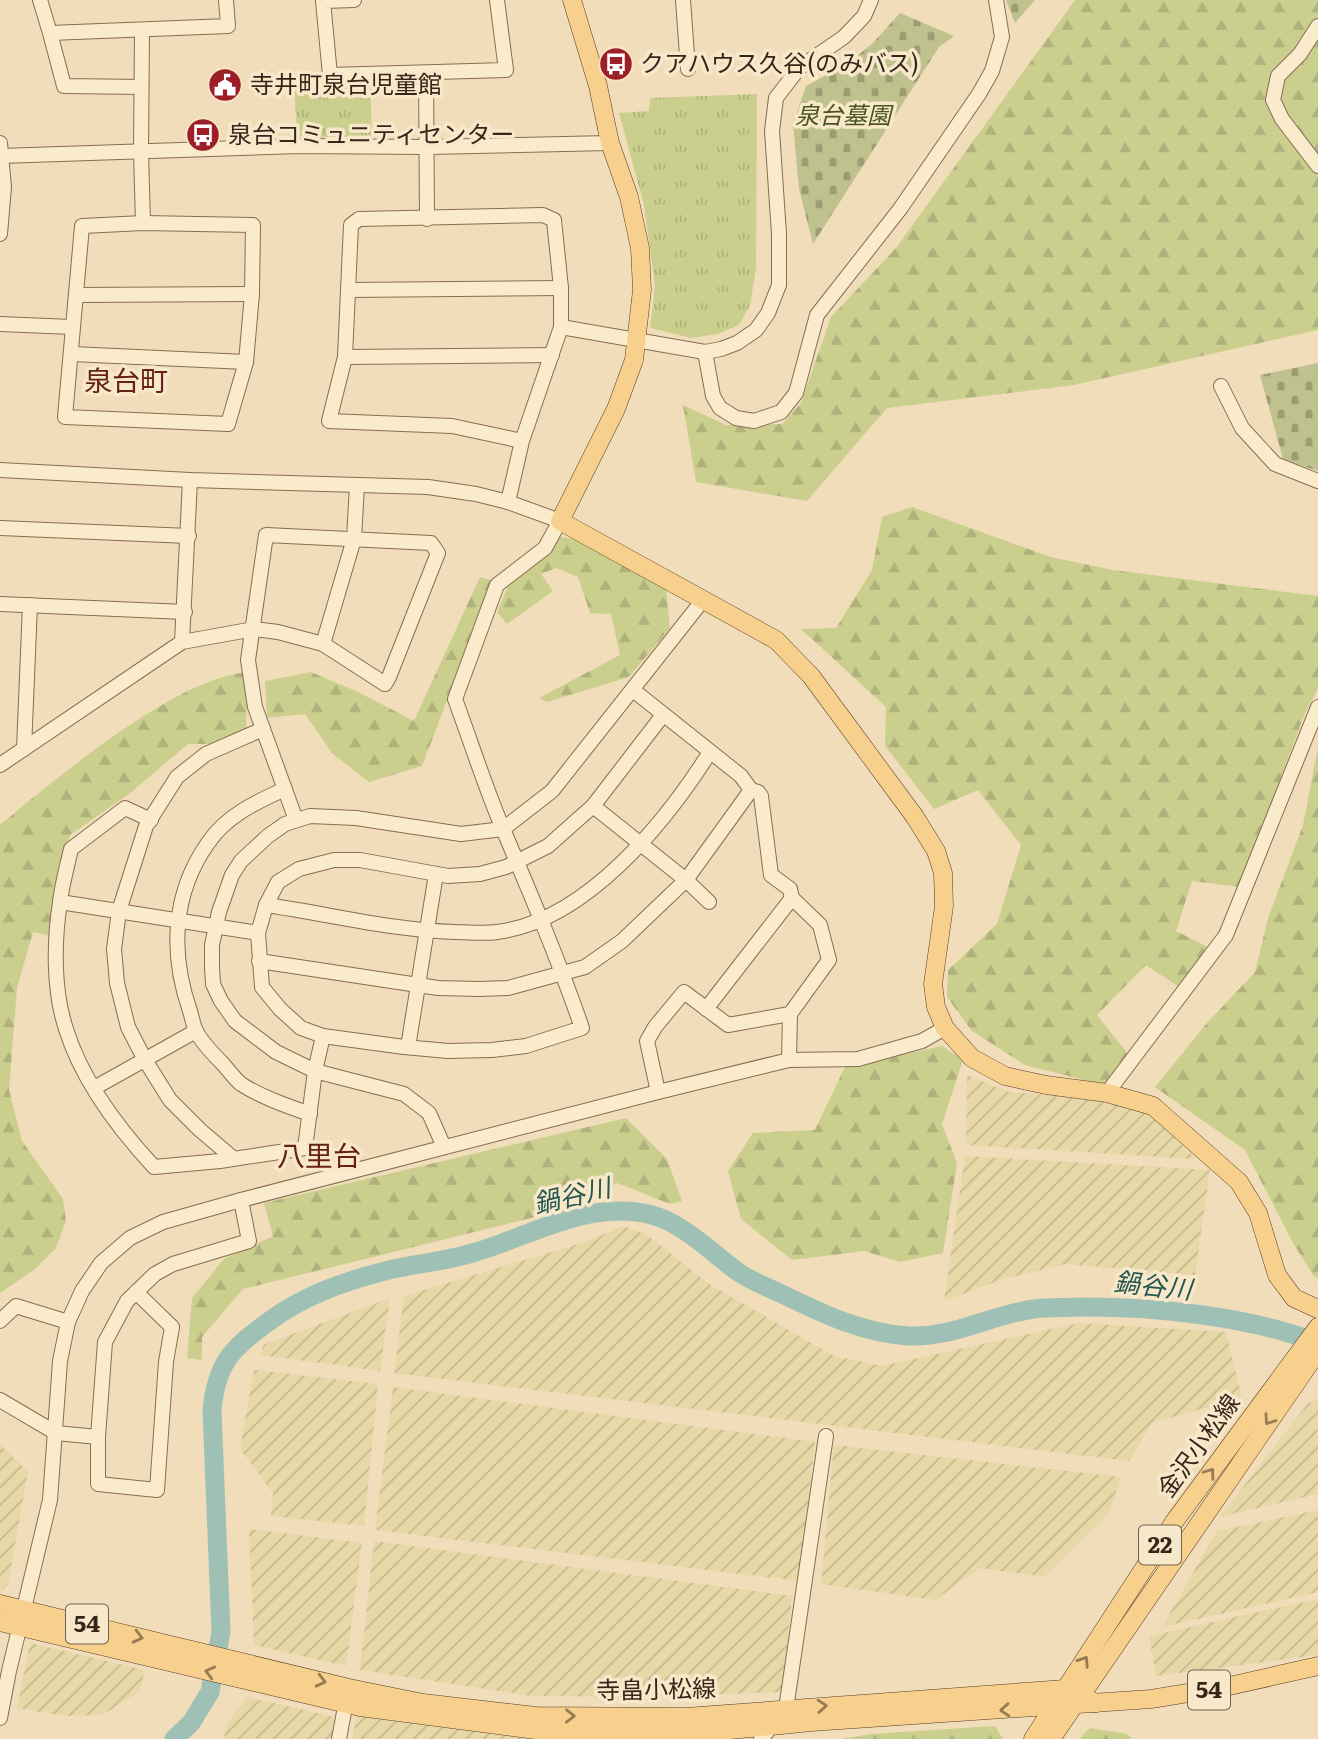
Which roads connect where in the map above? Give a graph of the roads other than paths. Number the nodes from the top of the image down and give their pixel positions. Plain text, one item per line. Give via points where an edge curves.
1 (40, 0) edge
2 (226, 0) edge
3 (354, 0) edge
4 (497, 0) edge
5 (572, 0) edge
6 (683, 0) edge
7 (871, 0) edge
8 (996, 0) edge
9 (1318, 26) edge
10 (142, 30) junction
11 (50, 33) junction
12 (688, 69) dead end
13 (426, 73) junction
14 (142, 87) junction
15 (610, 143) junction
16 (428, 147) junction
17 (0, 152) edge
18 (141, 152) junction
19 (1318, 166) edge
20 (427, 219) junction
21 (144, 223) junction
22 (0, 234) edge
23 (561, 288) junction
24 (348, 290) junction
25 (252, 293) junction
26 (76, 295) junction
27 (0, 324) edge
28 (72, 327) junction
29 (561, 327) junction
30 (637, 340) junction
31 (705, 352) junction
32 (72, 354) junction
33 (552, 355) junction
34 (345, 357) junction
35 (246, 362) junction
36 (1222, 386) dead end
37 (522, 441) junction
38 (0, 470) edge
39 (190, 480) junction
40 (1318, 481) edge
41 (357, 485) junction
42 (508, 502) junction
43 (560, 521) junction
44 (0, 528) edge
45 (189, 536) junction
46 (354, 539) junction
47 (703, 600) junction
48 (0, 604) edge
49 (30, 605) junction
50 (185, 612) junction
51 (254, 629) junction
52 (182, 642) junction
53 (323, 644) junction
54 (633, 690) junction
55 (1318, 707) edge
56 (663, 715) junction
57 (263, 729) junction
58 (24, 749) junction
59 (710, 752) junction
60 (0, 765) edge
61 (285, 789) junction
62 (751, 790) junction
63 (593, 806) junction
64 (151, 820) junction
65 (296, 820) junction
66 (503, 829) junction
67 (640, 843) junction
68 (518, 860) junction
69 (436, 874) junction
70 (686, 880) junction
71 (792, 898) junction
72 (60, 902) junction
73 (709, 902) dead end
74 (266, 905) junction
75 (119, 911) junction
76 (177, 920) junction
77 (541, 920) junction
78 (216, 926) junction
79 (427, 931) junction
80 (258, 933) junction
81 (259, 961) junction
82 (564, 974) junction
83 (418, 985) junction
84 (706, 1009) junction
85 (790, 1014) junction
86 (945, 1028) junction
87 (195, 1031) junction
88 (323, 1036) junction
89 (408, 1047) junction
90 (145, 1060) junction
91 (789, 1060) junction
92 (315, 1071) junction
93 (94, 1088) junction
94 (658, 1092) junction
95 (1107, 1093) junction
96 (310, 1114) junction
97 (444, 1147) junction
98 (233, 1158) junction
99 (241, 1200) junction
100 (136, 1292) junction
101 (1318, 1309) edge
102 (0, 1321) edge
103 (68, 1322) junction
104 (1318, 1327) edge
105 (1307, 1357) edge
106 (0, 1400) edge
107 (56, 1433) junction
108 (827, 1436) dead end
109 (97, 1437) junction
110 (0, 1604) edge
111 (22, 1618) junction
112 (0, 1622) edge
113 (1318, 1666) edge
114 (347, 1696) junction
115 (1072, 1697) junction
116 (1054, 1706) junction
117 (786, 1709) junction
118 (0, 1718) edge
119 (766, 1733) edge
120 (722, 1735) edge
121 (339, 1739) edge
122 (1033, 1739) edge
123 (1051, 1739) edge

1 - 11 street
2 - 10 street via 228,26
3 - 13 street via 323,1 331,75
4 - 13 street via 506,70
5 - 15 main road
6 - 12 street
7 - 31 street via 864,16 844,37 799,68 776,98 772,131 779,285 757,330
8 - 31 street via 1002,37 992,71 900,209 817,316 796,393 781,412 754,421 736,418 720,408 713,396
9 - 19 street via 1278,76 1273,100
10 - 11 street
10 - 14 street
11 - 14 street via 64,86
13 - 16 street
14 - 18 street
15 - 16 street
15 - 30 main road via 640,248
16 - 18 street
16 - 20 street
17 - 18 street
17 - 22 street via 4,187
18 - 21 street
20 - 23 street via 543,215 554,220
20 - 24 street via 359,219 351,225
21 - 25 street via 253,225
21 - 26 street via 82,226
23 - 24 street
23 - 29 street
24 - 34 street
25 - 26 street
25 - 35 street
26 - 28 street
27 - 28 street
28 - 32 street
29 - 30 street
29 - 33 street
30 - 31 street
30 - 43 main road via 615,409
32 - 35 street
32 - 35 street via 65,417 228,424
33 - 34 street
33 - 37 street
34 - 37 street via 330,421 452,426
36 - 40 street via 1242,428 1275,464
37 - 42 street
38 - 39 street
39 - 41 street
39 - 45 street
41 - 42 street via 428,487
41 - 46 street
42 - 43 street
43 - 47 main road
43 - 66 street via 544,548 497,584 455,699
44 - 45 street
45 - 50 street
46 - 51 street via 266,535
46 - 53 street
46 - 53 street via 431,543 438,553 385,684
47 - 54 street
47 - 86 main road via 776,640 811,676 936,851 943,873 944,906 933,984
48 - 49 street
49 - 50 street
49 - 58 street
50 - 52 street
51 - 52 street
51 - 53 street
51 - 57 street via 248,660
52 - 58 street
54 - 56 street
54 - 66 street via 552,792
55 - 95 street via 1226,935
56 - 59 street
56 - 63 street
57 - 61 street
57 - 64 street via 206,754 177,777
58 - 60 street
59 - 62 street
59 - 67 street
61 - 65 street
61 - 76 street via 230,820 208,842 181,898
62 - 70 street
62 - 71 street via 761,796 771,875 790,889
63 - 67 street
63 - 68 street via 548,846
64 - 72 street via 125,808 71,849
64 - 75 street
65 - 66 street via 310,816 356,818 461,834
65 - 78 street via 268,836 241,860 225,892
66 - 68 street
67 - 70 street
67 - 77 street via 592,888
68 - 69 street via 480,874
68 - 77 street
69 - 74 street via 360,860 334,860 299,869 278,882
69 - 79 street
70 - 73 street
70 - 82 street via 606,954
71 - 84 street
71 - 85 street via 820,925 829,960
72 - 75 street
72 - 93 street via 60,1002 66,1029
74 - 79 street
74 - 80 street
75 - 76 street
75 - 90 street via 114,949 117,984 128,1027
76 - 78 street
76 - 87 street via 183,993
77 - 79 street via 494,933
77 - 82 street
78 - 80 street
78 - 92 street via 212,967 221,1001 255,1038
79 - 83 street
80 - 81 street
81 - 83 street
81 - 88 street via 262,987 280,1009 301,1028
82 - 83 street via 508,988
82 - 89 street via 582,1028 526,1046 492,1050
83 - 89 street
84 - 85 street via 729,1025
84 - 94 street via 684,992 655,1027 648,1041
85 - 91 street
86 - 91 street via 922,1041 858,1059
86 - 95 main road via 972,1058 1005,1076
87 - 90 street
87 - 96 street via 241,1083
88 - 89 street
88 - 92 street
90 - 93 street
90 - 98 street via 170,1100
91 - 94 street
92 - 96 street
92 - 97 street via 404,1094 429,1113
93 - 98 street via 154,1167
94 - 97 street
95 - 101 main road via 1153,1106 1239,1182 1258,1213 1277,1275 1294,1298
96 - 98 street via 305,1148
97 - 99 street
99 - 100 street via 249,1241 173,1264
99 - 103 street via 163,1222 130,1238 101,1263
100 - 109 street via 106,1342
100 - 109 street via 172,1327 157,1490 99,1483
102 - 103 street via 16,1306
103 - 107 street via 60,1361
104 - 105 main road, 金沢小松線 / 22
105 - 115 main road, 金沢小松線 / 22 via 1174,1522
106 - 107 street
107 - 109 street
107 - 111 street via 50,1500
108 - 117 street
110 - 111 main road, 寺畠小松線 / 54
111 - 112 main road, 寺畠小松線 / 54
111 - 114 main road, 寺畠小松線 / 54
111 - 118 street
113 - 115 main road, 寺畠小松線 / 54 via 1151,1699 1099,1704
114 -> 117 main road, 寺畠小松線 / 54 via 536,1716 686,1717
114 - 120 main road, 寺畠小松線 / 54 via 536,1730
114 - 121 street
115 - 116 main road, 金沢小松線 / 22
117 -> 115 main road, 寺畠小松線 / 54
115 - 123 main road, 金沢小松線 / 22
116 -> 119 main road, 寺畠小松線 / 54
116 - 122 main road, 金沢小松線 / 22
117 - 119 street
119 - 120 main road, 寺畠小松線 / 54

